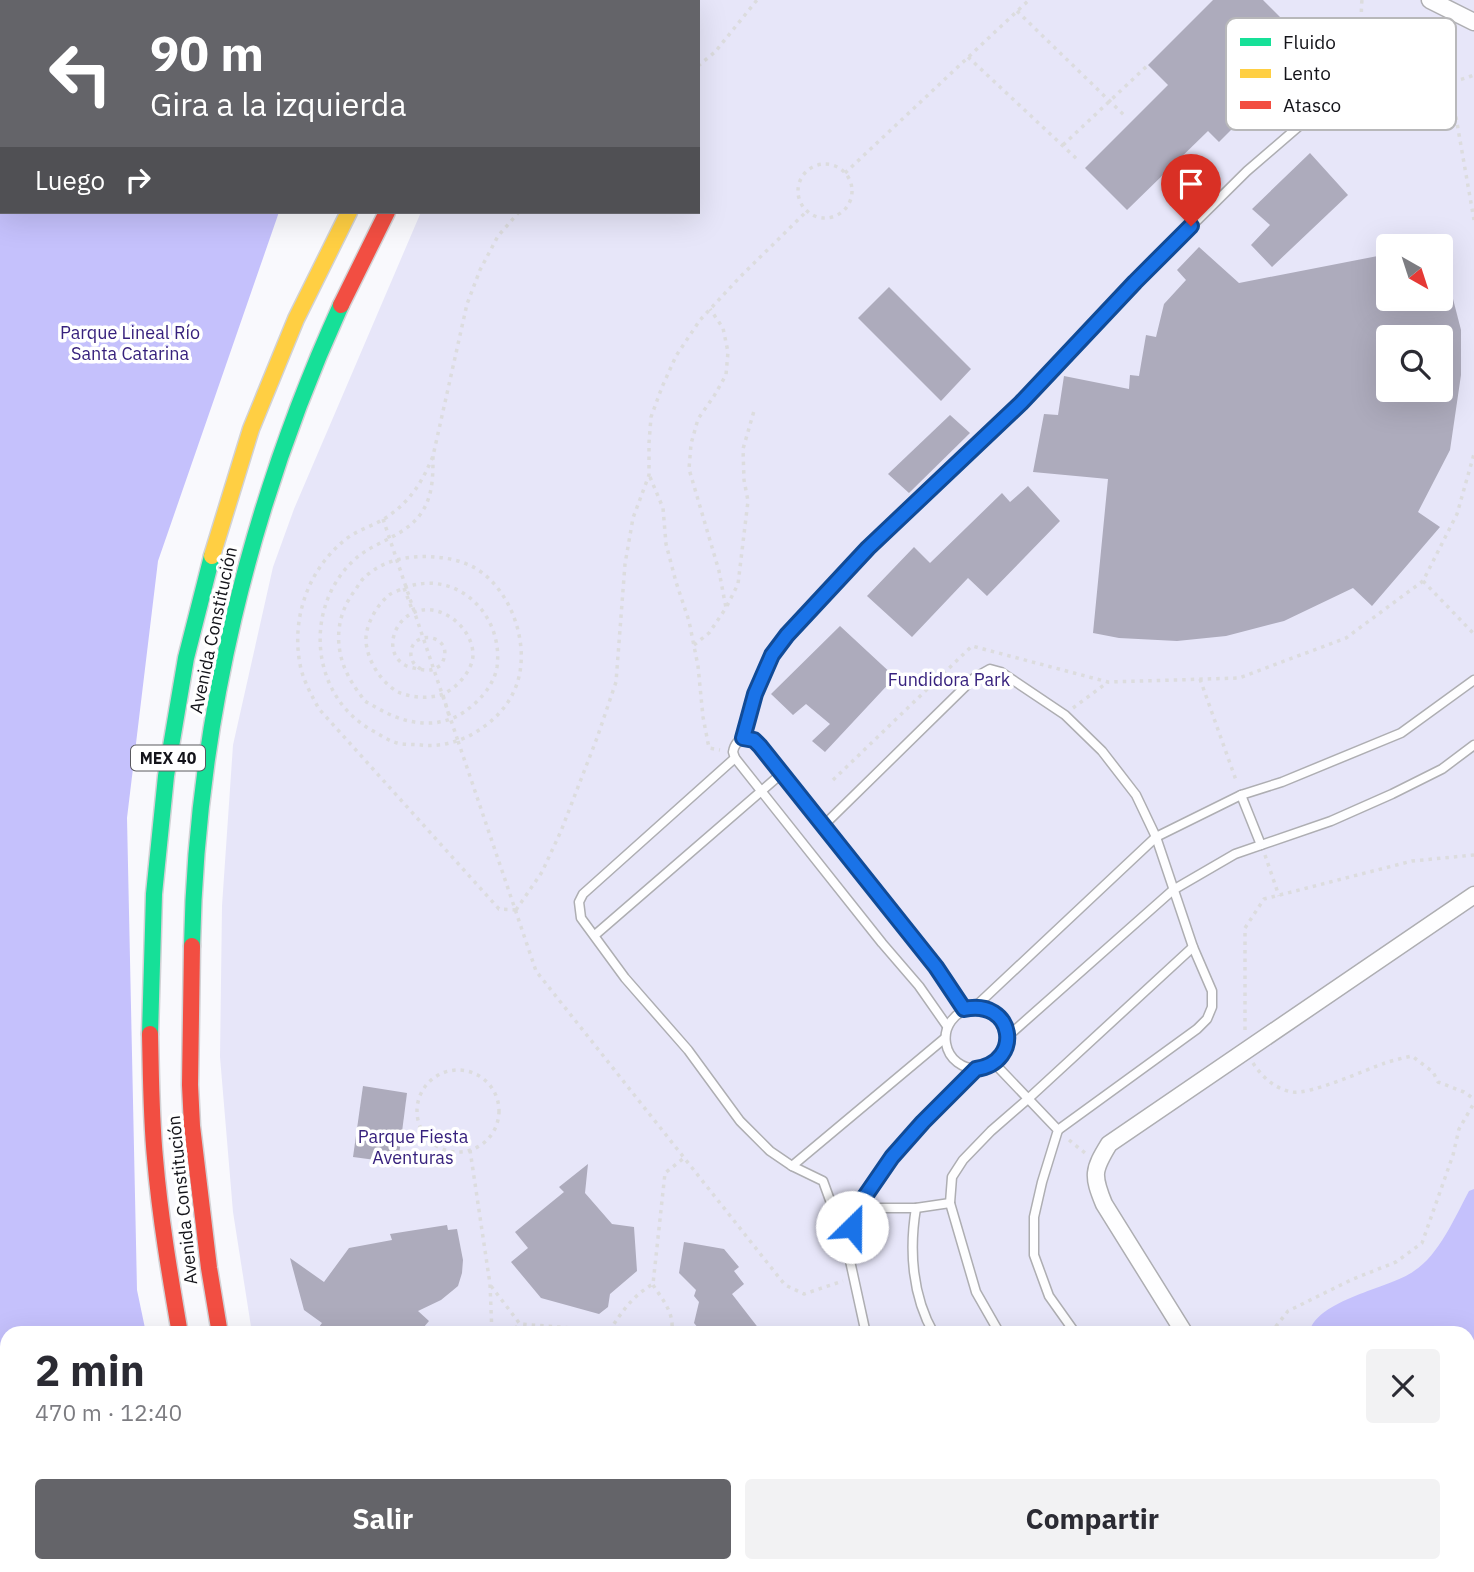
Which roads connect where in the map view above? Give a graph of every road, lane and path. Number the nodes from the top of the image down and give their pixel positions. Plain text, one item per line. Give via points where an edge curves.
1 (757, 0) edge
2 (1029, 0) edge
3 (1362, 0) edge
4 (1430, 0) edge
5 (1017, 11) junction
6 (1361, 18) edge
7 (1474, 22) edge
8 (968, 57) junction
9 (700, 64) edge
10 (1148, 65) dead end
11 (1474, 75) edge
12 (1456, 81) edge
13 (1110, 101) junction
14 (1125, 116) dead end
15 (1456, 117) edge
16 (1295, 130) edge
17 (1062, 146) junction
18 (1077, 160) dead end
19 (845, 173) junction
20 (807, 211) junction
21 (348, 214) edge
22 (386, 214) edge
23 (517, 214) edge
24 (1474, 220) edge
25 (710, 309) junction
26 (754, 411) dead end
27 (1474, 454) edge
28 (433, 457) junction
29 (649, 475) junction
30 (383, 519) junction
31 (1423, 581) junction
32 (404, 589) junction
33 (726, 608) junction
34 (413, 612) junction
35 (1474, 634) edge
36 (694, 645) junction
37 (421, 669) junction
38 (1200, 679) junction
39 (1474, 680) edge
40 (1108, 682) junction
41 (443, 695) junction
42 (1065, 715) junction
43 (450, 719) junction
44 (743, 738) junction
45 (458, 741) junction
46 (1474, 745) edge
47 (734, 755) junction
48 (781, 774) junction
49 (833, 780) dead end
50 (761, 790) junction
51 (1241, 795) junction
52 (823, 826) junction
53 (1156, 837) junction
54 (1261, 845) junction
55 (1474, 855) edge
56 (1173, 890) junction
57 (1474, 895) edge
58 (1279, 896) junction
59 (516, 910) junction
60 (595, 935) junction
61 (1193, 947) junction
62 (976, 1006) junction
63 (964, 1009) junction
64 (947, 1026) junction
65 (1007, 1037) junction
66 (945, 1038) junction
67 (1245, 1051) junction
68 (995, 1063) junction
69 (976, 1069) junction
70 (1029, 1098) junction
71 (1474, 1101) edge
72 (1058, 1130) junction
73 (470, 1150) junction
74 (684, 1158) junction
75 (1097, 1164) junction
76 (792, 1166) junction
77 (950, 1203) junction
78 (857, 1208) junction
79 (916, 1208) junction
80 (847, 1247) junction
81 (854, 1278) junction
82 (490, 1284) junction
83 (653, 1284) junction
84 (520, 1324) joint
85 (179, 1326) edge
86 (218, 1326) edge
87 (492, 1326) edge
88 (543, 1326) edge
89 (614, 1326) edge
90 (673, 1326) edge
91 (864, 1326) edge
92 (931, 1326) edge
93 (995, 1326) edge
94 (1070, 1326) edge
95 (1180, 1326) edge
96 (1276, 1326) edge

1 - 9 path
2 - 5 path
3 - 6 path
4 - 7 street
5 - 8 path
5 - 13 path
8 - 17 path
8 - 19 path
10 - 13 path
11 - 12 path
13 - 14 path
13 - 17 path
15 - 24 path
16 - 44 lane via 1247,171 1021,403 868,548 804,616 772,655
17 - 18 path
19 - 20 path via 852,189 847,207 823,218
19 - 20 path via 830,165 806,172 798,196
20 - 25 path
21 - 85 highway, Avenida Constitución / MEX 40 via 283,349 236,474 199,603 168,760 151,933 150,1053 159,1200
22 - 86 highway, Avenida Constitución / MEX 40 via 316,359 271,479 235,607 210,736 191,933 192,1125
23 - 28 path via 498,236 467,304
25 - 29 path via 676,356 651,417
25 - 33 path via 723,328 726,375 698,419 689,469
26 - 33 path via 743,449 748,501 738,584
27 - 31 path via 1457,514
28 - 30 path via 407,501
28 - 45 path via 425,509 405,531 349,564 326,604 319,648 325,677 347,712 362,726 395,743 433,747
29 - 36 path via 663,508 666,544
29 - 59 path via 633,519 625,564 616,682 561,831 542,872
30 - 45 path, bridge
30 - 59 path via 346,539 318,570 301,608 298,650 302,671 319,709 332,725 499,909
31 - 35 path
31 - 38 path via 1346,638 1239,678
32 - 34 path
32 - 41 path via 391,594 373,614 366,635 368,654 379,675 397,691 420,698
32 - 43 path via 442,583 463,592 492,626 497,670 485,694 462,715
33 - 36 path via 709,634
34 - 37 path via 400,622 393,646 403,664
34 - 41 path via 435,609 446,614 469,639 474,657 462,681
36 - 47 path via 709,748
37 - 37 path via 434,670 445,658 443,645 433,638 419,639 412,648 412,659
38 - 40 path
38 - 51 path
39 - 51 lane via 1401,733
40 - 42 path
40 - 49 path via 972,646
41 - 43 path
42 - 52 lane via 1001,672 982,672
42 - 53 lane via 1102,751 1136,795
43 - 45 path via 412,723 386,713 364,700 341,663 339,621 348,598 366,576 393,560 447,558 475,568 491,581 513,614 522,662 516,687 503,710
44 - 47 lane
44 - 48 lane via 754,740
45 - 59 path
46 - 54 lane via 1442,769 1392,794
47 - 50 lane
47 - 60 lane via 583,894 581,918
48 - 50 lane
48 - 52 lane
50 - 60 lane
50 - 64 lane
51 - 53 lane
51 - 54 lane
52 - 63 lane
53 - 56 lane
53 - 62 lane
54 - 56 lane via 1235,854
54 - 58 path
55 - 58 path via 1412,862
56 - 61 lane
56 - 65 lane
57 - 67 street
58 - 67 path via 1264,900 1245,928
59 - 74 path via 536,971
60 - 76 lane via 740,1121
61 - 70 lane
61 - 72 lane via 1212,991 1207,1019
62 - 63 lane
62 - 65 lane via 998,1015
63 - 64 lane
64 - 66 lane
65 - 68 lane
66 - 69 lane via 954,1060
66 - 76 lane
67 - 71 path via 1261,1075 1292,1091 1307,1091 1412,1055 1438,1082
67 - 75 street via 1109,1144
68 - 69 lane
68 - 70 lane
69 - 78 lane via 892,1157
70 - 72 lane
70 - 77 lane via 963,1160 952,1177
71 - 96 path via 1459,1129 1422,1242 1396,1262 1288,1311
72 - 75 path
72 - 94 lane via 1034,1217 1034,1255 1049,1296
73 - 73 path via 495,1130 499,1117 495,1092 487,1081 464,1070 438,1075 421,1095 419,1122 435,1145 447,1151
73 - 82 path
74 - 81 path via 785,1285 804,1294
74 - 83 path via 665,1173
75 - 95 street via 1095,1183 1104,1204
76 - 80 lane via 824,1181
77 - 79 lane
77 - 93 lane via 976,1292
78 - 79 lane
78 - 80 lane
79 - 92 lane via 912,1233 916,1290
80 - 81 lane
81 - 91 lane
82 - 84 path
82 - 87 path
83 - 89 path via 627,1304
83 - 90 path
84 - 88 path

